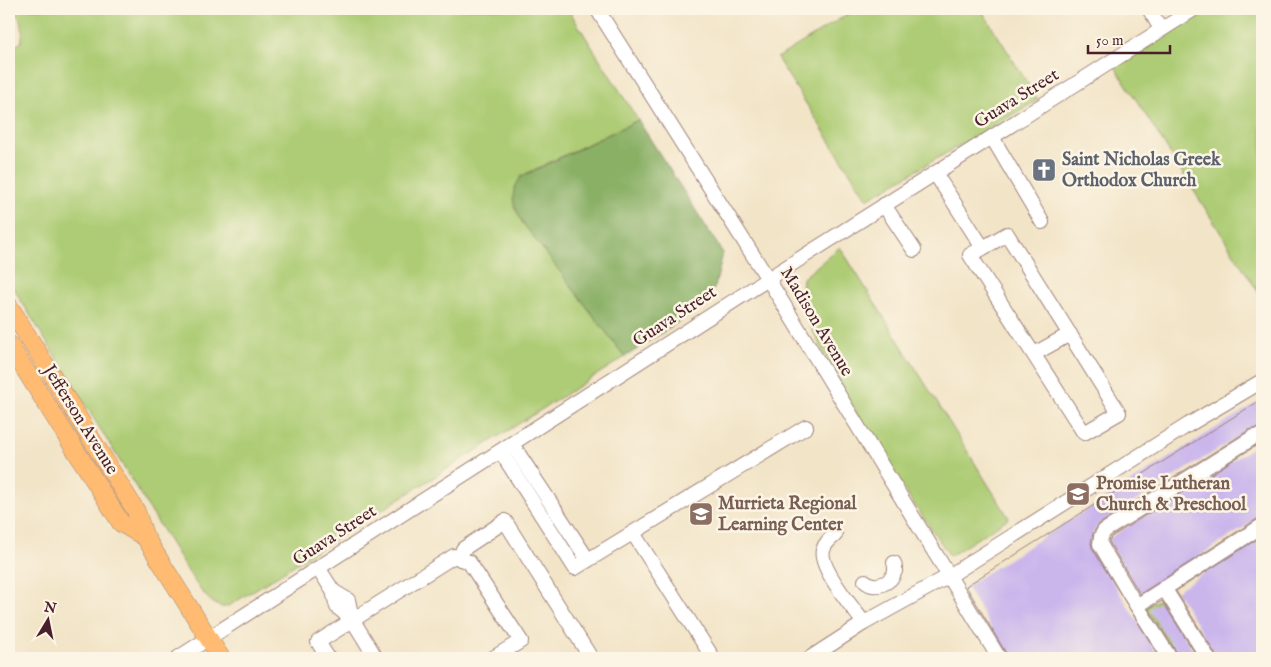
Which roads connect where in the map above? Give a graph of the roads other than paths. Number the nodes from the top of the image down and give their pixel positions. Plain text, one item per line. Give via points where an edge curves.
1 (597, 9) edge
2 (1149, 9) edge
3 (1194, 9) edge
4 (1161, 29) junction
5 (992, 137) junction
6 (935, 173) junction
7 (884, 206) junction
8 (1042, 222) dead end
9 (983, 248) junction
10 (914, 250) dead end
11 (768, 279) junction
12 (9, 306) edge
13 (1070, 334) junction
14 (9, 344) edge
15 (1034, 354) junction
16 (1262, 381) edge
17 (806, 427) dead end
18 (1262, 436) edge
19 (506, 448) junction
20 (1262, 526) edge
21 (633, 533) junction
22 (835, 535) dead end
23 (145, 537) junction
24 (460, 558) junction
25 (588, 560) junction
26 (894, 563) dead end
27 (319, 569) junction
28 (949, 576) junction
29 (865, 581) dead end
30 (1164, 588) junction
31 (1137, 606) junction
32 (352, 619) junction
33 (864, 623) junction
34 (210, 639) junction
35 (178, 658) edge
36 (221, 658) edge
37 (328, 658) edge
38 (376, 658) edge
39 (493, 658) edge
40 (591, 658) edge
41 (713, 658) edge
42 (810, 658) edge
43 (998, 658) edge
44 (1170, 658) edge
45 (1208, 658) edge

1 - 11 street, Madison Avenue
2 - 4 street
3 - 4 street, Guava Street
4 - 5 street, Guava Street
5 - 6 street, Guava Street
5 - 8 street
6 - 7 street, Guava Street
6 - 9 street
7 - 10 street
7 - 11 street, Guava Street
9 - 13 street via 1007,234
9 - 15 street via 970,255
11 - 19 street, Guava Street
11 - 28 street, Madison Avenue
12 - 23 main road, Jefferson Avenue via 136,511
13 - 15 street
13 - 15 street via 1119,413 1084,434
14 - 23 main road, Jefferson Avenue via 121,523
16 - 28 street
17 - 21 street
18 - 31 street via 1254,437 1104,531 1100,544
19 - 25 street
19 - 25 street via 575,568
19 - 27 street, Guava Street
20 - 30 street
21 - 25 street
21 - 41 street
22 - 33 street via 826,542 823,561
23 - 34 main road, Jefferson Avenue
24 - 32 street via 454,556
24 - 39 street via 469,562 521,641
24 - 40 street via 463,548 505,521
26 - 29 street via 895,571 884,583 875,586
27 - 32 street via 333,591 336,607
27 - 34 street, Guava Street
28 - 33 street
28 - 43 street, Madison Avenue
30 - 31 street
30 - 45 street
31 - 44 street
32 - 37 street via 318,642
32 - 38 street
33 - 42 street
34 - 35 street, Guava Street
34 - 36 main road, Jefferson Avenue

